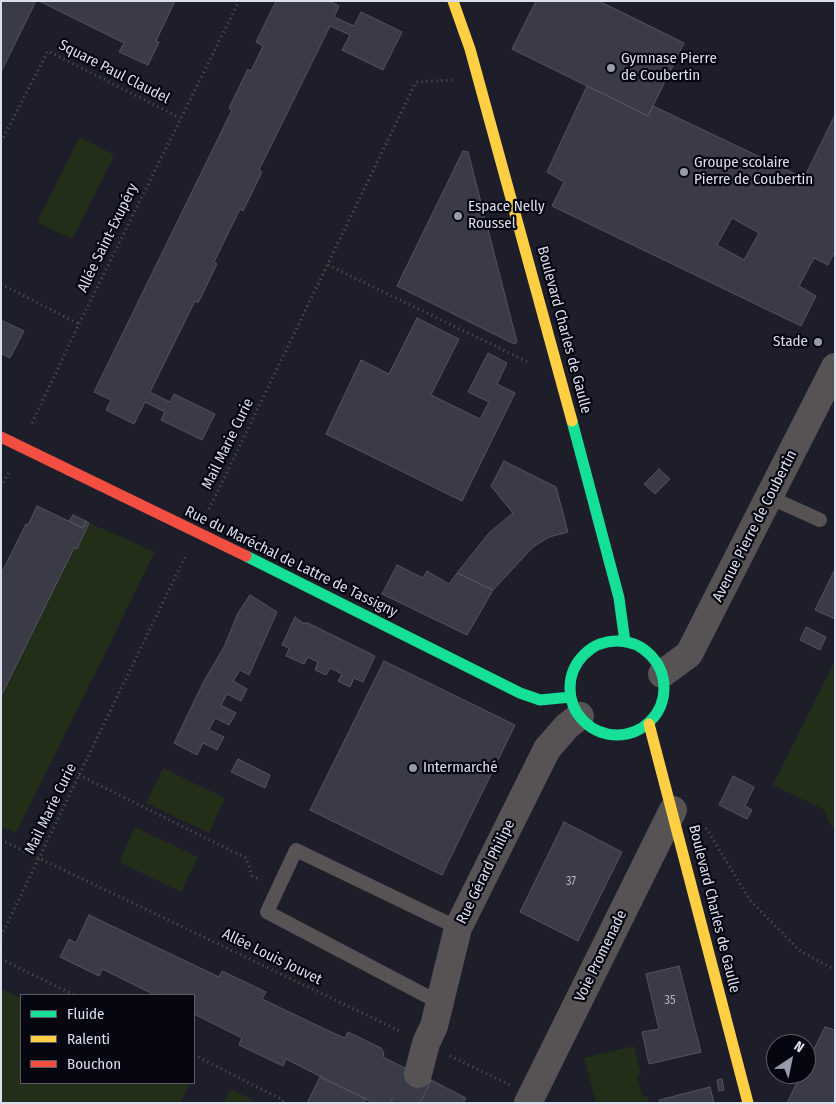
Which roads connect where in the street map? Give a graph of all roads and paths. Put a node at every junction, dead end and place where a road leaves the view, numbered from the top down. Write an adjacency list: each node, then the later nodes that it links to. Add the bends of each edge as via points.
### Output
1 (239, 1): 4 (path, Allée Saint-Exupéry)
2 (453, 1): 3 (main road, Boulevard Charles de Gaulle)
3 (470, 50): 6 (path, Mail Marie Curie, via 454,80 416,82); 9 (main road, Boulevard Charles de Gaulle)
4 (180, 118): 5 (path, Square Paul Claudel, via 48,51); 8 (path, Allée Saint-Exupéry)
5 (1, 142)
6 (328, 265): 9 (path, via 525,362); 16 (path, Mail Marie Curie)
7 (1, 284): 8 (path)
8 (79, 324): 12 (path, Allée Saint-Exupéry)
9 (559, 368): 17 (main road, Boulevard Charles de Gaulle, via 619,598)
10 (831, 383): 14 (street, Avenue Pierre de Coubertin)
11 (1, 438): 12 (main road, Rue du Maréchal de Lattre de Tassigny)
12 (21, 447): 13 (path, Allée Saint-Exupéry); 16 (main road, Rue du Maréchal de Lattre de Tassigny)
13 (1, 487)
14 (769, 496): 15 (lane); 18 (street, Avenue Pierre de Coubertin, via 689,654)
15 (820, 520)
16 (197, 532): 19 (main road, Rue du Maréchal de Lattre de Tassigny, via 520,693); 21 (path, Mail Marie Curie)
17 (625, 642): 18 (main road, via 648,653); 19 (main road, via 612,641 588,650 579,660 570,684)
18 (662, 674): 20 (main road, via 660,709)
19 (575, 706): 20 (main road, via 592,727 612,735 634,732); 26 (street, Rue Gérard Philipe, via 566,726 547,750)
20 (649, 724): 22 (main road, Boulevard Charles de Gaulle)
21 (79, 775): 24 (path, Mail Marie Curie); 25 (path, via 246,858)
22 (672, 806): 29 (path, via 705,827 750,900 799,950); 35 (street, Voie Promenade); 37 (main road, Boulevard Charles de Gaulle)
23 (1, 840): 24 (path, Allée Louis Jouvet)
24 (40, 858): 27 (path, Mail Marie Curie); 32 (path, Allée Louis Jouvet)
25 (252, 876)
26 (458, 928): 31 (street, Rue Gérard Philipe); 31 (lane, via 296,850 267,912)
27 (1, 936)
28 (1, 959): 30 (path)
29 (835, 970)
30 (72, 994)
31 (438, 1002): 32 (street, Rue Gérard Philipe, via 434,1026)
32 (426, 1043): 34 (street, Rue Gérard Philipe); 35 (path, Allée Louis Jouvet)
33 (195, 1056): 36 (path)
34 (418, 1074)
35 (530, 1099)
36 (283, 1101)
37 (748, 1103)

